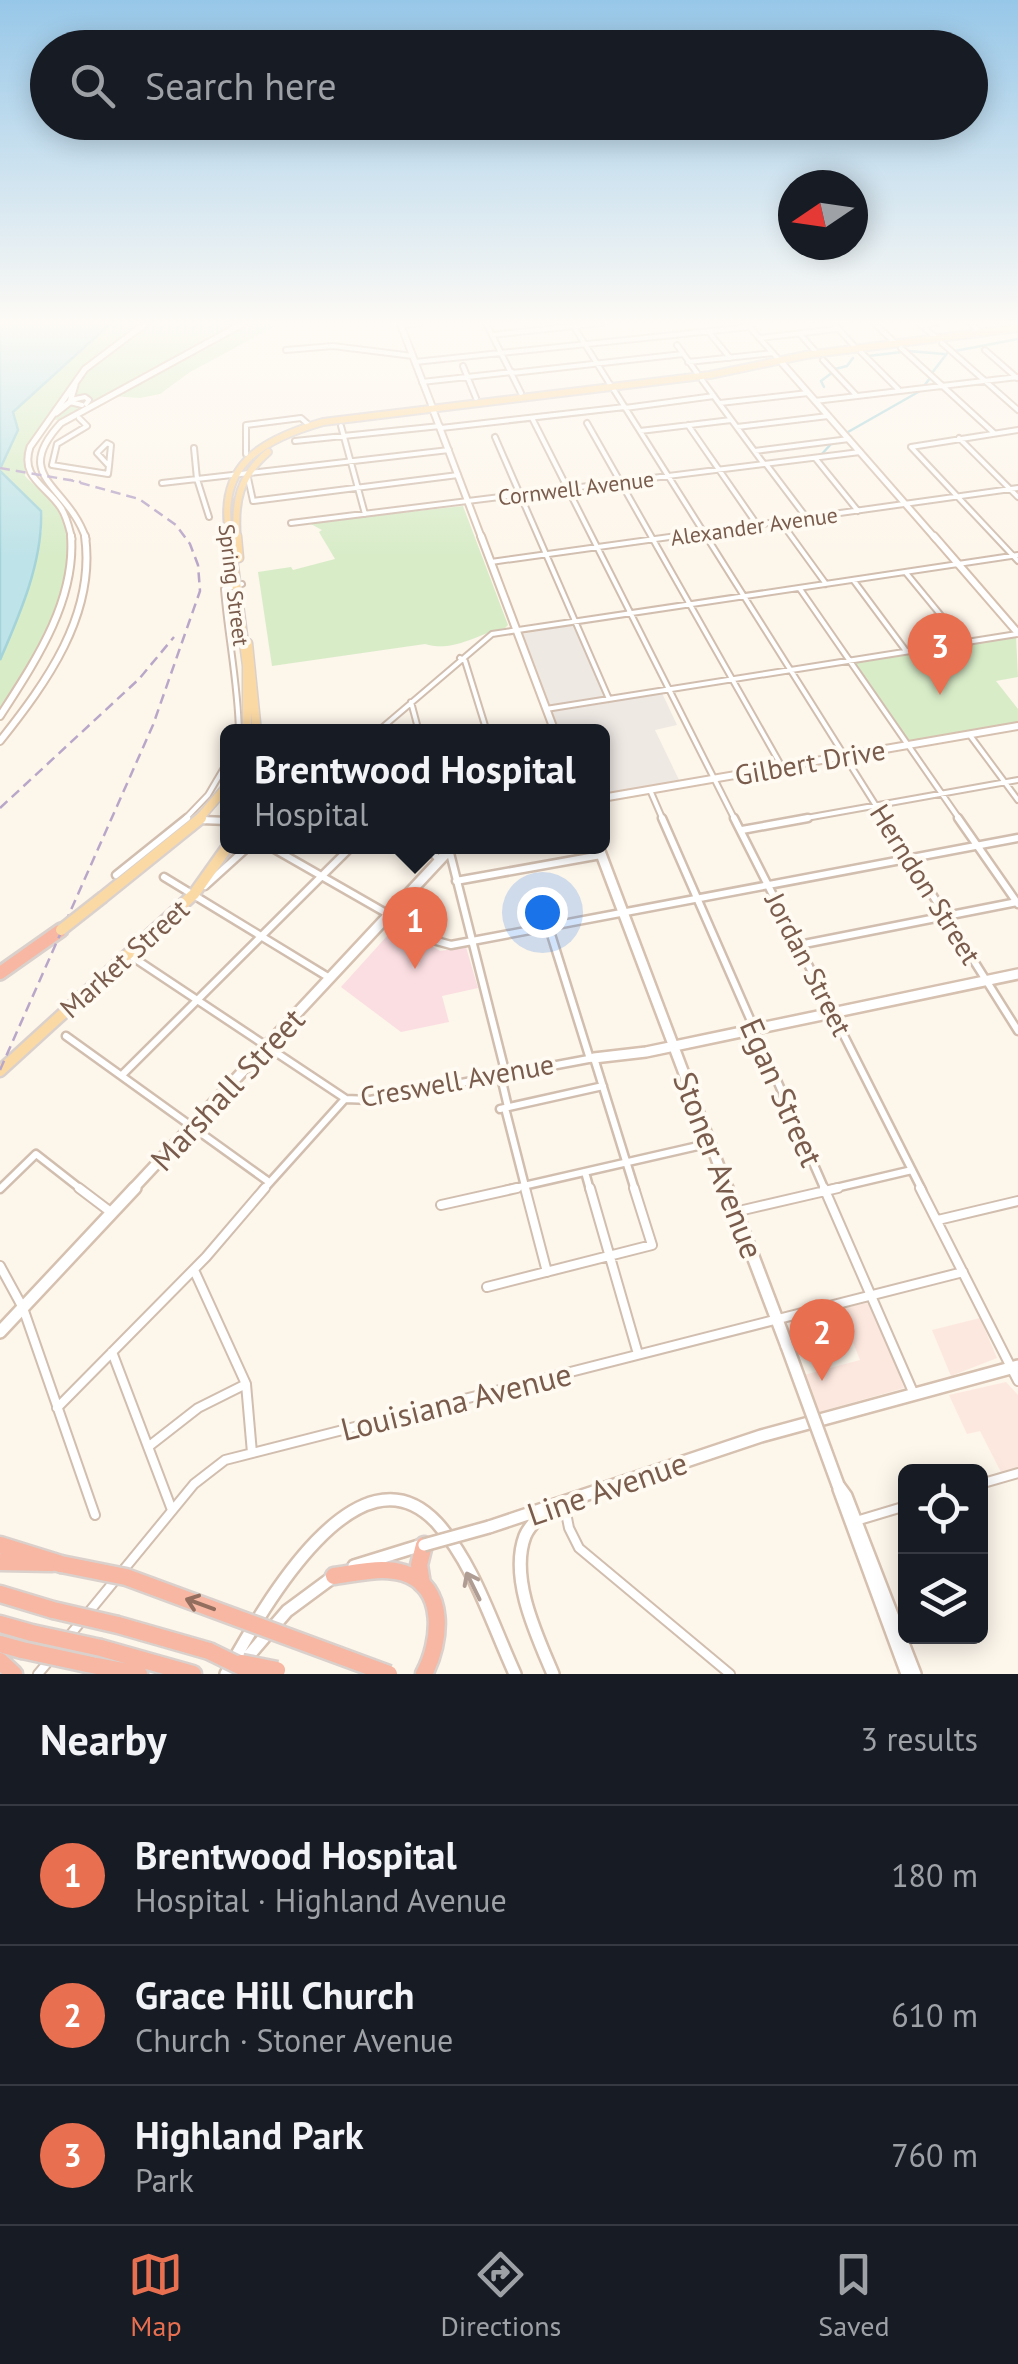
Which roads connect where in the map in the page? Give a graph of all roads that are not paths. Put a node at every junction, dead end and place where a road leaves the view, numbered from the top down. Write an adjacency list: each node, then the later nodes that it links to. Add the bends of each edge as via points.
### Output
1 (62, 401): 29 (street)
2 (70, 401): 15 (street); 29 (street)
3 (89, 401): 15 (street)
4 (97, 401): 15 (street)
5 (430, 401): 17 (street)
6 (495, 401): 17 (main road)
7 (621, 401): 16 (street, Herndon Street)
8 (673, 401): 16 (street)
9 (738, 401): 14 (street)
10 (815, 401): 19 (street)
11 (958, 401): 33 (street)
12 (1018, 401): 13 (street)
13 (1010, 402): 18 (street)
14 (720, 403): 22 (street)
15 (87, 405): 20 (street); 40 (street)
16 (625, 407): 21 (street); 30 (street, Herndon Street)
17 (433, 408): 25 (main road); 27 (street); 53 (main road, via 310,430 274,448)
18 (1018, 410)
19 (828, 416): 28 (street); 37 (street)
20 (79, 418): 40 (street); 49 (street, via 87,426 59,439 52,465 101,475)
21 (532, 418): 27 (street); 60 (street, Jordan Street)
22 (732, 420): 24 (street); 28 (street)
23 (587, 423): 56 (street)
24 (688, 424): 30 (street); 50 (street)
25 (310, 426): 45 (street, via 301,418 246,425); 51 (main road, via 263,448)
26 (341, 426): 35 (street)
27 (440, 427): 35 (street); 42 (street)
28 (737, 427): 43 (street)
29 (42, 429): 102 (street, via 26,466 66,516 68,575 50,631)
30 (640, 430): 54 (street, Herndon Street)
31 (1018, 430): 32 (street)
32 (1007, 432): 33 (street); 39 (street)
33 (994, 434): 36 (street)
34 (495, 436): 62 (street)
35 (344, 437): 38 (street); 47 (street)
36 (959, 438): 61 (street); 63 (street, via 911,446)
37 (849, 439): 43 (street); 44 (street)
38 (296, 441)
39 (1018, 442)
40 (36, 448): 112 (street, via 39,477 80,519 86,574 56,662)
41 (194, 448): 55 (street)
42 (449, 450): 47 (street); 52 (street)
43 (755, 451): 48 (street)
44 (860, 452): 46 (street, Cornwell Avenue); 66 (street)
45 (246, 454)
46 (814, 458): 48 (street, Cornwell Avenue); 67 (street)
47 (350, 461): 53 (street); 58 (street)
48 (765, 464): 50 (street, Cornwell Avenue); 70 (street)
49 (110, 467)
50 (718, 470): 54 (street, Cornwell Avenue); 73 (street)
51 (235, 475): 53 (street); 55 (street); 83 (main road, Spring Street, via 225,507)
52 (458, 475): 58 (street); 65 (street)
53 (246, 476): 58 (street, via 253,501); 83 (main road, Spring Street, via 234,506)
54 (670, 476): 56 (street, Cornwell Avenue); 74 (street, Herndon Street)
55 (196, 479): 57 (street); 69 (street)
56 (620, 482): 60 (street, Cornwell Avenue); 75 (street)
57 (162, 484)
58 (357, 487): 68 (street)
59 (1018, 488): 61 (street, Alexander Avenue)
60 (570, 489): 62 (street, Cornwell Avenue); 76 (street, Jordan Street)
61 (1010, 489): 63 (street, Alexander Avenue); 64 (street)
62 (520, 495): 65 (street, Cornwell Avenue); 77 (street)
63 (958, 496): 66 (street, Alexander Avenue); 78 (street)
64 (1018, 497)
65 (468, 502): 68 (street, Cornwell Avenue); 79 (street)
66 (905, 504): 67 (street, Alexander Avenue); 80 (street)
67 (858, 511): 70 (street, Alexander Avenue)
68 (365, 514): 72 (street, Cornwell Avenue)
69 (209, 517)
70 (806, 518): 71 (street, Alexander Avenue)
71 (781, 522): 73 (street, Alexander Avenue); 84 (street)
72 (291, 523)
73 (758, 526): 74 (street, Alexander Avenue)
74 (706, 533): 75 (street, Alexander Avenue); 86 (street, Herndon Street)
75 (653, 540): 76 (street, Alexander Avenue); 87 (street)
76 (600, 547): 77 (street, Alexander Avenue); 88 (street, Jordan Street)
77 (546, 554): 79 (street, Alexander Avenue); 89 (street)
78 (1016, 557): 80 (street)
79 (491, 562): 90 (street)
80 (959, 565): 81 (street); 91 (street)
81 (907, 574): 82 (street); 92 (street)
82 (854, 581): 84 (street); 93 (street)
83 (239, 584): 103 (street, via 224,589); 104 (main road, Spring Street); 105 (main road, Spring Street)
84 (826, 585): 85 (street)
85 (800, 589): 86 (street); 95 (street)
86 (746, 597): 87 (street); 96 (street, Herndon Street)
87 (690, 605): 88 (street); 97 (street)
88 (633, 613): 89 (street); 98 (street, Jordan Street)
89 (576, 621): 90 (street); 99 (street)
90 (516, 630): 94 (street, via 486,636); 101 (street)
91 (1018, 633): 92 (street)
92 (962, 642): 93 (street)
93 (908, 652): 95 (street)
94 (460, 658): 100 (street); 108 (street)
95 (850, 660): 96 (street); 113 (street)
96 (792, 670): 97 (street); 114 (street, Herndon Street)
97 (732, 680): 98 (street); 115 (street)
98 (671, 689): 99 (street); 117 (street, Jordan Street)
99 (610, 699): 101 (street)
100 (411, 702): 106 (street); 107 (street)
101 (546, 709): 109 (street)
102 (0, 716)
103 (239, 724)
104 (248, 724)
105 (256, 724)
106 (386, 724)
107 (416, 724)
108 (484, 724)
109 (552, 724)
110 (1018, 726): 111 (street, Gilbert Drive)
111 (969, 734): 113 (street, Gilbert Drive); 119 (street)
112 (0, 741)
113 (908, 745): 114 (street, Gilbert Drive); 122 (street)
114 (846, 756): 115 (street, Gilbert Drive); 125 (street, Herndon Street)
115 (782, 767): 117 (street, Gilbert Drive)
116 (220, 775): 126 (street)
117 (716, 779): 120 (street, Gilbert Drive); 128 (street, Jordan Street)
118 (1018, 780): 119 (street)
119 (1005, 782): 122 (street); 124 (street)
120 (650, 790): 123 (street, Gilbert Drive); 148 (street, Egan Street)
121 (220, 793): 126 (main road)
122 (941, 794): 125 (street); 130 (street)
123 (610, 797)
124 (1018, 800)
125 (876, 805): 128 (street); 140 (street, Herndon Street)
126 (194, 817): 127 (street); 142 (street); 154 (main road, bridge)
127 (220, 821)
128 (742, 830): 146 (street, Jordan Street)
129 (1018, 838): 130 (street)
130 (977, 846): 140 (street); 149 (street)
131 (222, 854): 147 (main road)
132 (239, 854): 147 (street, Market Street)
133 (283, 854): 143 (street)
134 (344, 854): 143 (street)
135 (434, 854): 141 (street)
136 (445, 854): 141 (street, Marshall Street)
137 (451, 854): 145 (street)
138 (586, 854): 145 (street)
139 (601, 854): 150 (street, Stoner Avenue)
140 (910, 858): 146 (street); 152 (street, Herndon Street)
141 (440, 861): 151 (street, Marshall Street)
142 (116, 875)
143 (321, 876): 151 (street); 155 (street)
144 (164, 877): 147 (street)
145 (456, 881): 156 (street)
146 (769, 885): 148 (street); 157 (street, Jordan Street)
147 (194, 894): 155 (street); 158 (main road, Market Street)
148 (697, 898): 150 (street); 165 (street, Egan Street)
149 (1018, 903): 152 (street)
150 (623, 913): 153 (street); 168 (street, Stoner Avenue)
151 (390, 915): 156 (street, via 438,943); 161 (street, Marshall Street)
152 (946, 916): 157 (street); 162 (street, Herndon Street)
153 (548, 927): 156 (street); 170 (street)
154 (61, 930): 160 (highway)
155 (260, 935): 161 (street); 163 (street)
156 (472, 941): 172 (street)
157 (800, 944): 164 (street, Jordan Street)
158 (128, 954): 163 (street, Creswell Avenue); 171 (main road, Market Street)
159 (1018, 974): 162 (street, Creswell Avenue)
160 (0, 976)
161 (331, 978): 169 (street, Marshall Street)
162 (986, 980): 164 (street, Creswell Avenue); 166 (street, Herndon Street)
163 (194, 1001): 169 (street, Creswell Avenue); 173 (street)
164 (833, 1013): 165 (street, Creswell Avenue); 180 (street, Jordan Street)
165 (755, 1029): 168 (street, Creswell Avenue); 185 (street, Egan Street)
166 (1018, 1031)
167 (66, 1036): 173 (street)
168 (674, 1046): 170 (street, Creswell Avenue); 178 (street, Stoner Avenue)
169 (265, 1048): 175 (street, Creswell Avenue); 177 (street, Marshall Street)
170 (592, 1058): 172 (street, Creswell Avenue); 174 (street)
171 (0, 1071)
172 (502, 1073): 175 (street, Creswell Avenue); 176 (street)
173 (122, 1075): 177 (street)
174 (603, 1086): 176 (street); 179 (street)
175 (346, 1099): 182 (street)
176 (504, 1108): 183 (street)
177 (192, 1126): 182 (street); 189 (street, Marshall Street)
178 (711, 1144): 179 (street); 188 (street, Stoner Avenue)
179 (627, 1162): 181 (street); 191 (street, via 652,1238 649,1247)
180 (912, 1170): 185 (street); 190 (street, Jordan Street)
181 (585, 1172): 183 (street); 191 (street)
182 (269, 1182): 193 (street)
183 (523, 1186): 187 (street); 194 (street)
184 (0, 1189): 189 (street, via 36,1154)
185 (826, 1190): 188 (street); 197 (street, Egan Street)
186 (1018, 1201): 190 (street)
187 (440, 1205)
188 (736, 1212): 199 (street, Stoner Avenue)
189 (112, 1213): 198 (street, Marshall Street)
190 (938, 1220): 195 (street, Jordan Street)
191 (610, 1257): 194 (street); 202 (street)
192 (0, 1266): 198 (street)
193 (194, 1270): 201 (street); 205 (street)
194 (547, 1272): 196 (street)
195 (963, 1272): 197 (street, Louisiana Avenue); 203 (street, Jordan Street)
196 (487, 1287)
197 (871, 1295): 199 (street, Louisiana Avenue); 206 (street, Egan Street)
198 (23, 1308): 200 (street, Marshall Street); 207 (street)
199 (777, 1319): 202 (street, Louisiana Avenue); 212 (street, Stoner Avenue, bridge)
200 (0, 1332)
201 (112, 1352): 207 (street); 208 (street)
202 (638, 1354): 209 (street, Louisiana Avenue)
203 (1015, 1367): 204 (street, Jordan Street); 206 (street, Line Avenue)
204 (1018, 1381)
205 (246, 1384): 208 (street, via 198,1408); 209 (street)
206 (914, 1394): 213 (street, Line Avenue, via 761,1436)
207 (56, 1408): 217 (street)
208 (148, 1447): 216 (street)
209 (252, 1452): 216 (street, Louisiana Avenue, via 214,1465)
210 (1018, 1474): 211 (street)
211 (988, 1482)
212 (838, 1485): 218 (street, Stoner Avenue); 242 (street, Stoner Avenue)
213 (564, 1503): 215 (street, Line Avenue); 241 (street, via 579,1548)
214 (898, 1508): 218 (street)
215 (546, 1509): 220 (street, Line Avenue, bridge); 240 (street, via 528,1529 521,1558 532,1618)
216 (172, 1510): 233 (street, Louisiana Avenue)
217 (94, 1515)
218 (856, 1521): 243 (street, Stoner Avenue)
219 (0, 1545): 222 (highway)
220 (424, 1545): 223 (street, Line Avenue); 224 (highway)
221 (0, 1562): 222 (highway)
222 (61, 1564): 237 (highway, one-way to 222, bridge, via 126,1577)
223 (334, 1576): 224 (highway, via 392,1572); 230 (street, Line Avenue, via 287,1611)
224 (422, 1584): 238 (highway, via 438,1635)
225 (0, 1594): 230 (highway, bridge, via 209,1650)
226 (0, 1624): 227 (highway)
227 (27, 1641): 228 (highway); 234 (highway, bridge, via 87,1664); 235 (highway, bridge, via 101,1648)
228 (0, 1644)
229 (0, 1661): 232 (highway)
230 (230, 1670): 231 (highway, bridge); 236 (highway, bridge); 239 (street, one-way to 230, via 440,1526 412,1504 386,1498 352,1508 326,1530 287,1578)
231 (285, 1672)
232 (14, 1674)
233 (38, 1674)
234 (139, 1674)
235 (193, 1674)
236 (256, 1674)
237 (390, 1674)
238 (424, 1674)
239 (515, 1674)
240 (553, 1674)
241 (730, 1674)
242 (907, 1674)
243 (915, 1674)

